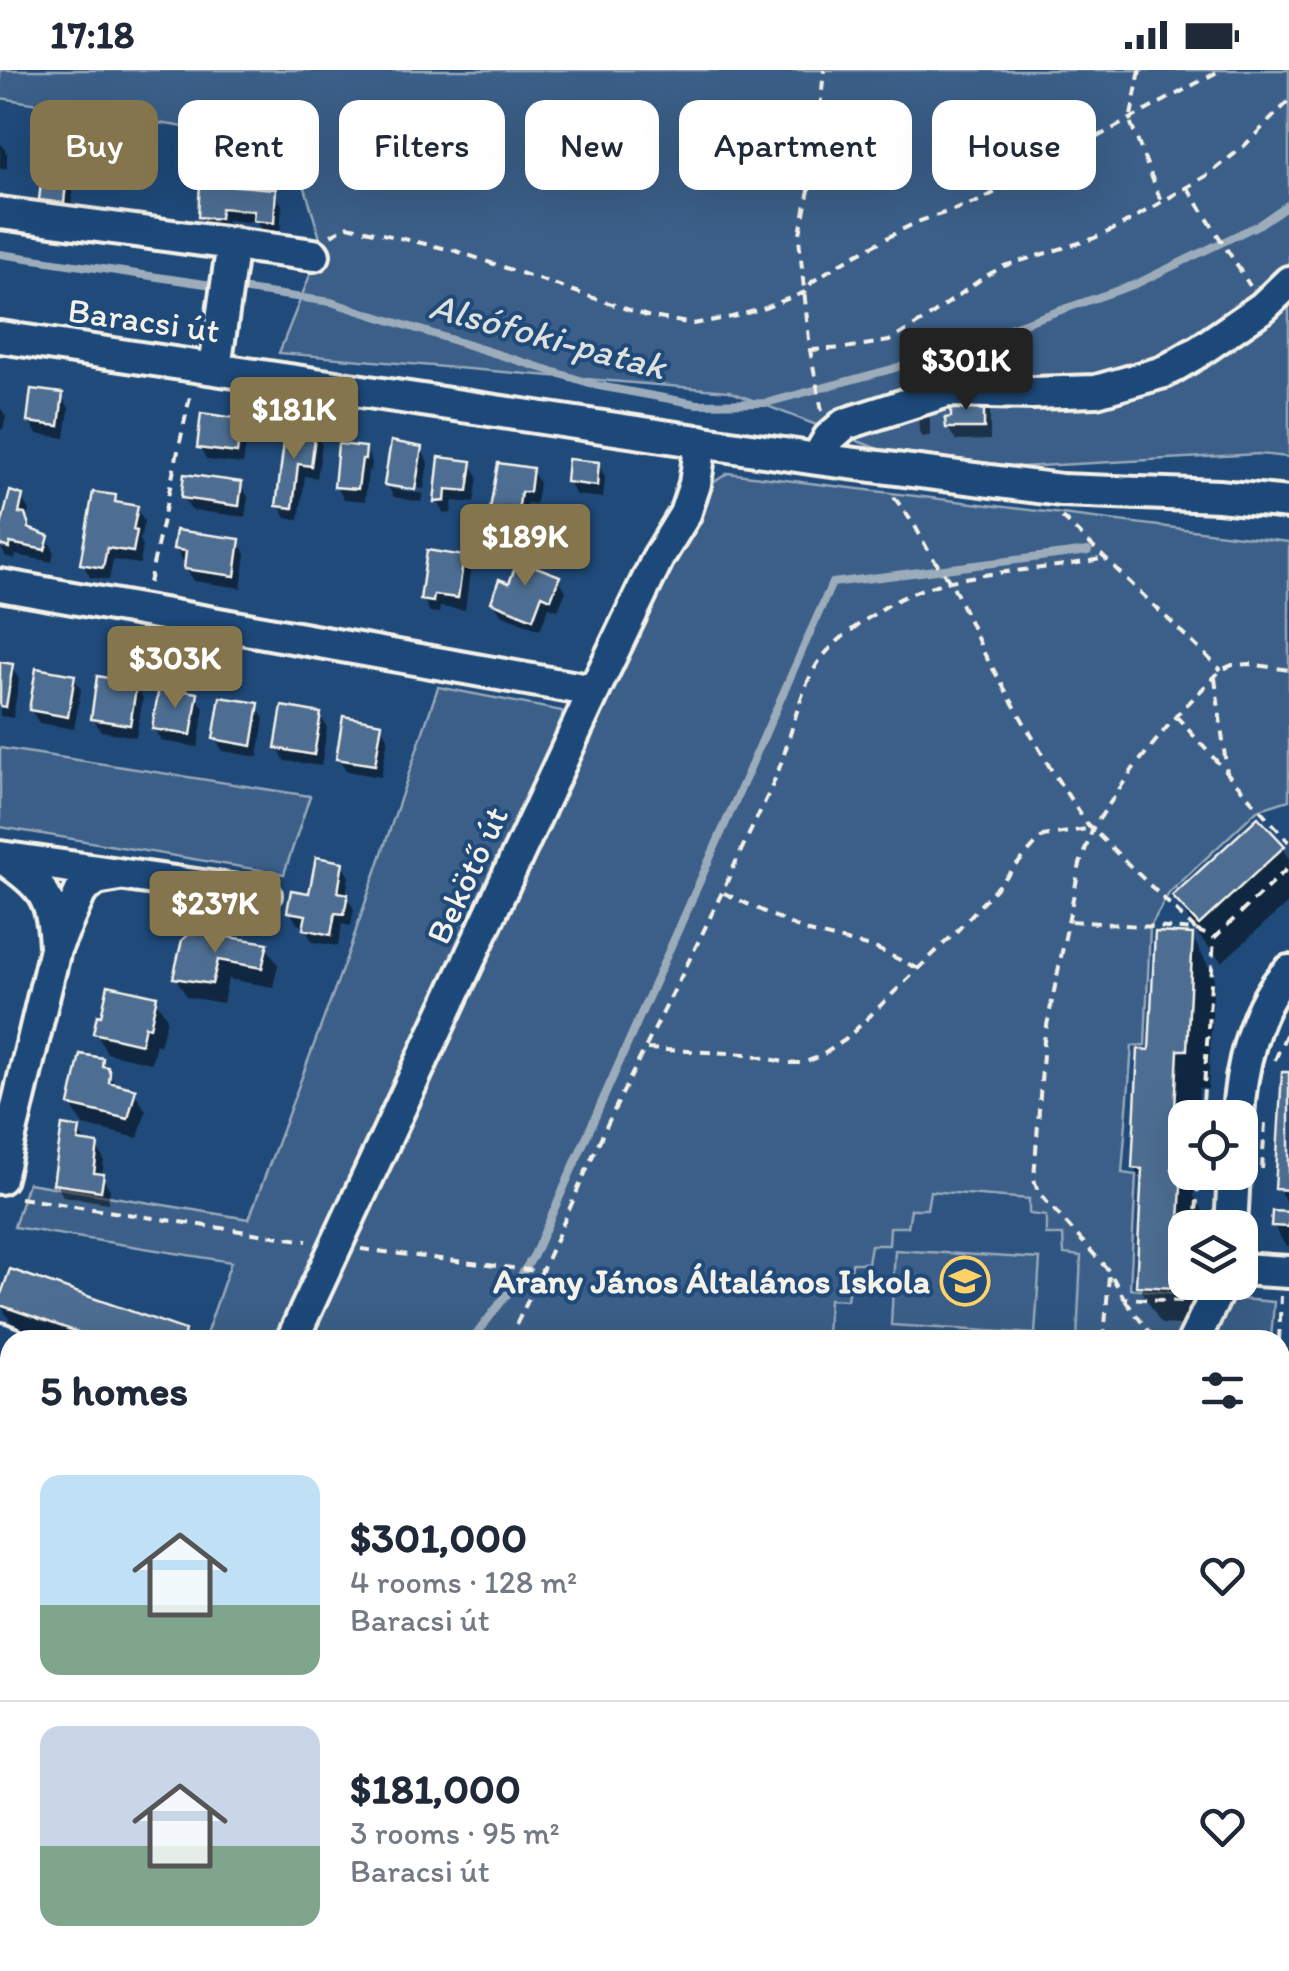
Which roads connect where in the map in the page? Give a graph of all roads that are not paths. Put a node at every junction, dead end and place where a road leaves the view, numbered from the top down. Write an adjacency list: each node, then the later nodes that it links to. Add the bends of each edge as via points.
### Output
1 (0, 214): 2 (street)
2 (232, 255): 3 (street); 6 (street)
3 (314, 255)
4 (1289, 282): 8 (street, via 1164,372 1096,392 948,391 846,424)
5 (0, 337): 6 (street, Baracsi út)
6 (204, 375): 7 (street, Baracsi út)
7 (700, 441): 8 (street, Baracsi út); 11 (street, Bekötő út, via 685,514)
8 (817, 459): 9 (street, Baracsi út, via 1061,490)
9 (1289, 504)
10 (0, 585): 11 (street)
11 (594, 691): 23 (street, Bekötő út)
12 (1, 857): 13 (street); 15 (street, via 44,893 54,918)
13 (119, 875): 14 (street); 15 (street, via 96,879 81,892)
14 (265, 896)
15 (55, 950): 18 (street)
16 (1289, 971): 17 (street, via 1252,1034 1240,1084)
17 (1246, 1100)
18 (4, 1146): 19 (street)
19 (10, 1188)
20 (1258, 1270): 21 (street)
21 (1286, 1272)
22 (1213, 1300): 24 (street)
23 (297, 1330)
24 (1199, 1330)

